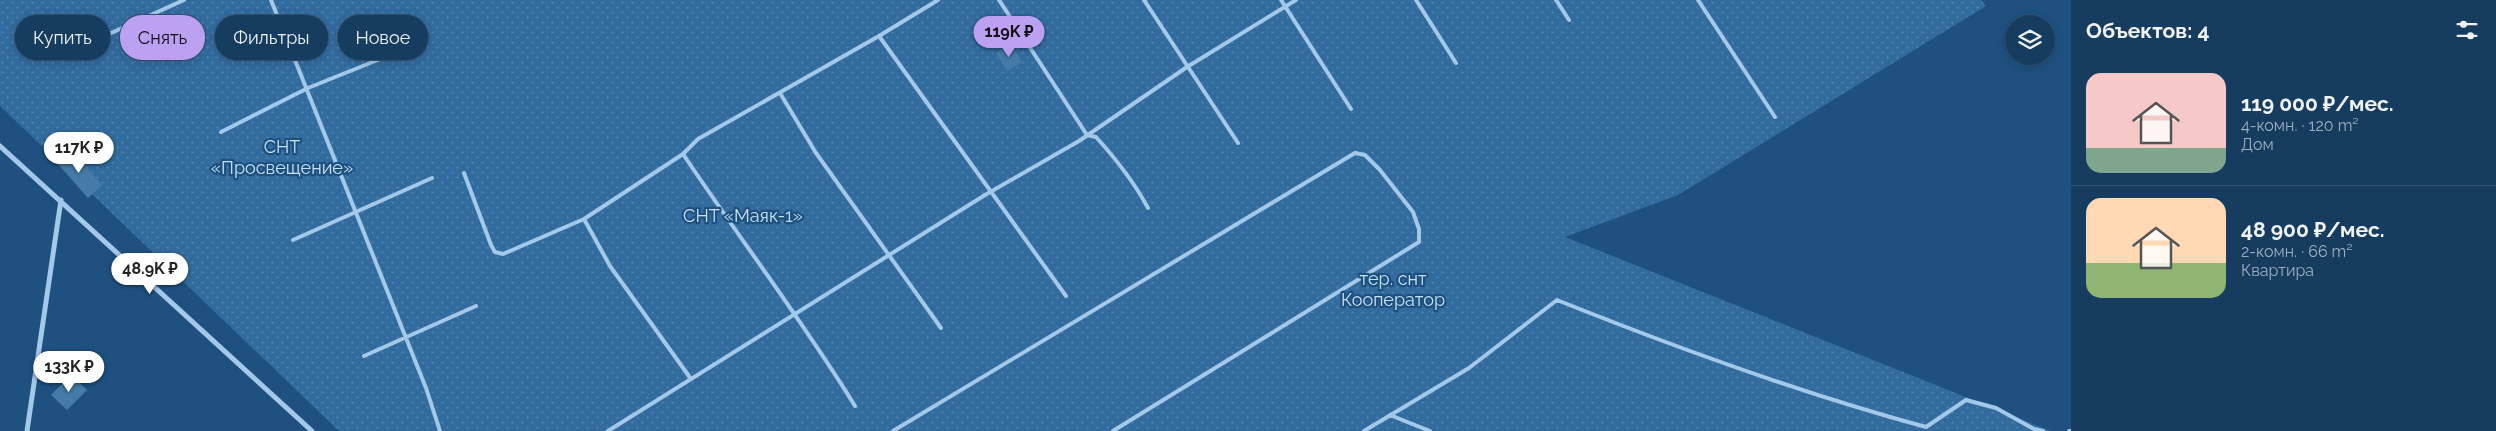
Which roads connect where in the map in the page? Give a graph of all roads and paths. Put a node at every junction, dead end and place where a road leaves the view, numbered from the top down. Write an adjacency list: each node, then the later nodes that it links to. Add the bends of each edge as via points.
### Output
1 (184, 0): 13 (lane)
2 (271, 0): 18 (lane)
3 (938, 0): 14 (lane)
4 (999, 0): 23 (lane)
5 (1144, 0): 17 (lane)
6 (1281, 0): 11 (lane)
7 (1296, 0): 11 (lane)
8 (1416, 0): 16 (lane)
9 (1556, 0): 12 (lane)
10 (1698, 0): 21 (lane)
11 (1286, 7): 17 (lane); 20 (lane)
12 (1569, 20)
13 (110, 34)
14 (879, 36): 19 (lane); 29 (lane)
15 (377, 60): 18 (lane)
16 (1456, 63)
17 (1186, 67): 23 (lane); 24 (lane)
18 (308, 88): 22 (lane); 32 (lane)
19 (780, 94): 26 (lane, via 698,139); 35 (lane, via 816,153)
20 (1351, 109)
21 (1775, 117)
22 (221, 132)
23 (1087, 136): 29 (lane); 31 (lane, via 1096,137 1111,153)
24 (1238, 143)
25 (0, 146): 30 (street)
26 (683, 154): 33 (lane); 38 (lane)
27 (464, 173): 33 (lane, via 495,252 503,254)
28 (432, 178): 32 (lane)
29 (990, 192): 35 (lane); 36 (lane)
30 (61, 200): 45 (street); 46 (street)
31 (1148, 208)
32 (357, 212): 34 (lane); 40 (lane)
33 (584, 219): 42 (lane, via 610,266)
34 (293, 240)
35 (890, 256): 38 (lane); 39 (lane)
36 (1066, 296)
37 (476, 306): 40 (lane)
38 (794, 314): 42 (lane); 43 (lane, via 818,345)
39 (941, 328)
40 (407, 337): 41 (lane); 47 (lane)
41 (364, 356)
42 (691, 379): 48 (lane)
43 (855, 406)
44 (1390, 415): 51 (lane); 52 (lane); 53 (lane, via 1469,368 1557,300 1696,353 1926,427 1966,400 1996,408)
45 (27, 431)
46 (312, 431)
47 (440, 431)
48 (608, 431)
49 (893, 431): 50 (lane, via 1355,153 1365,155 1413,212 1419,229 1419,242)
50 (1113, 431)
51 (1364, 431)
52 (1430, 431)
53 (2043, 431)

